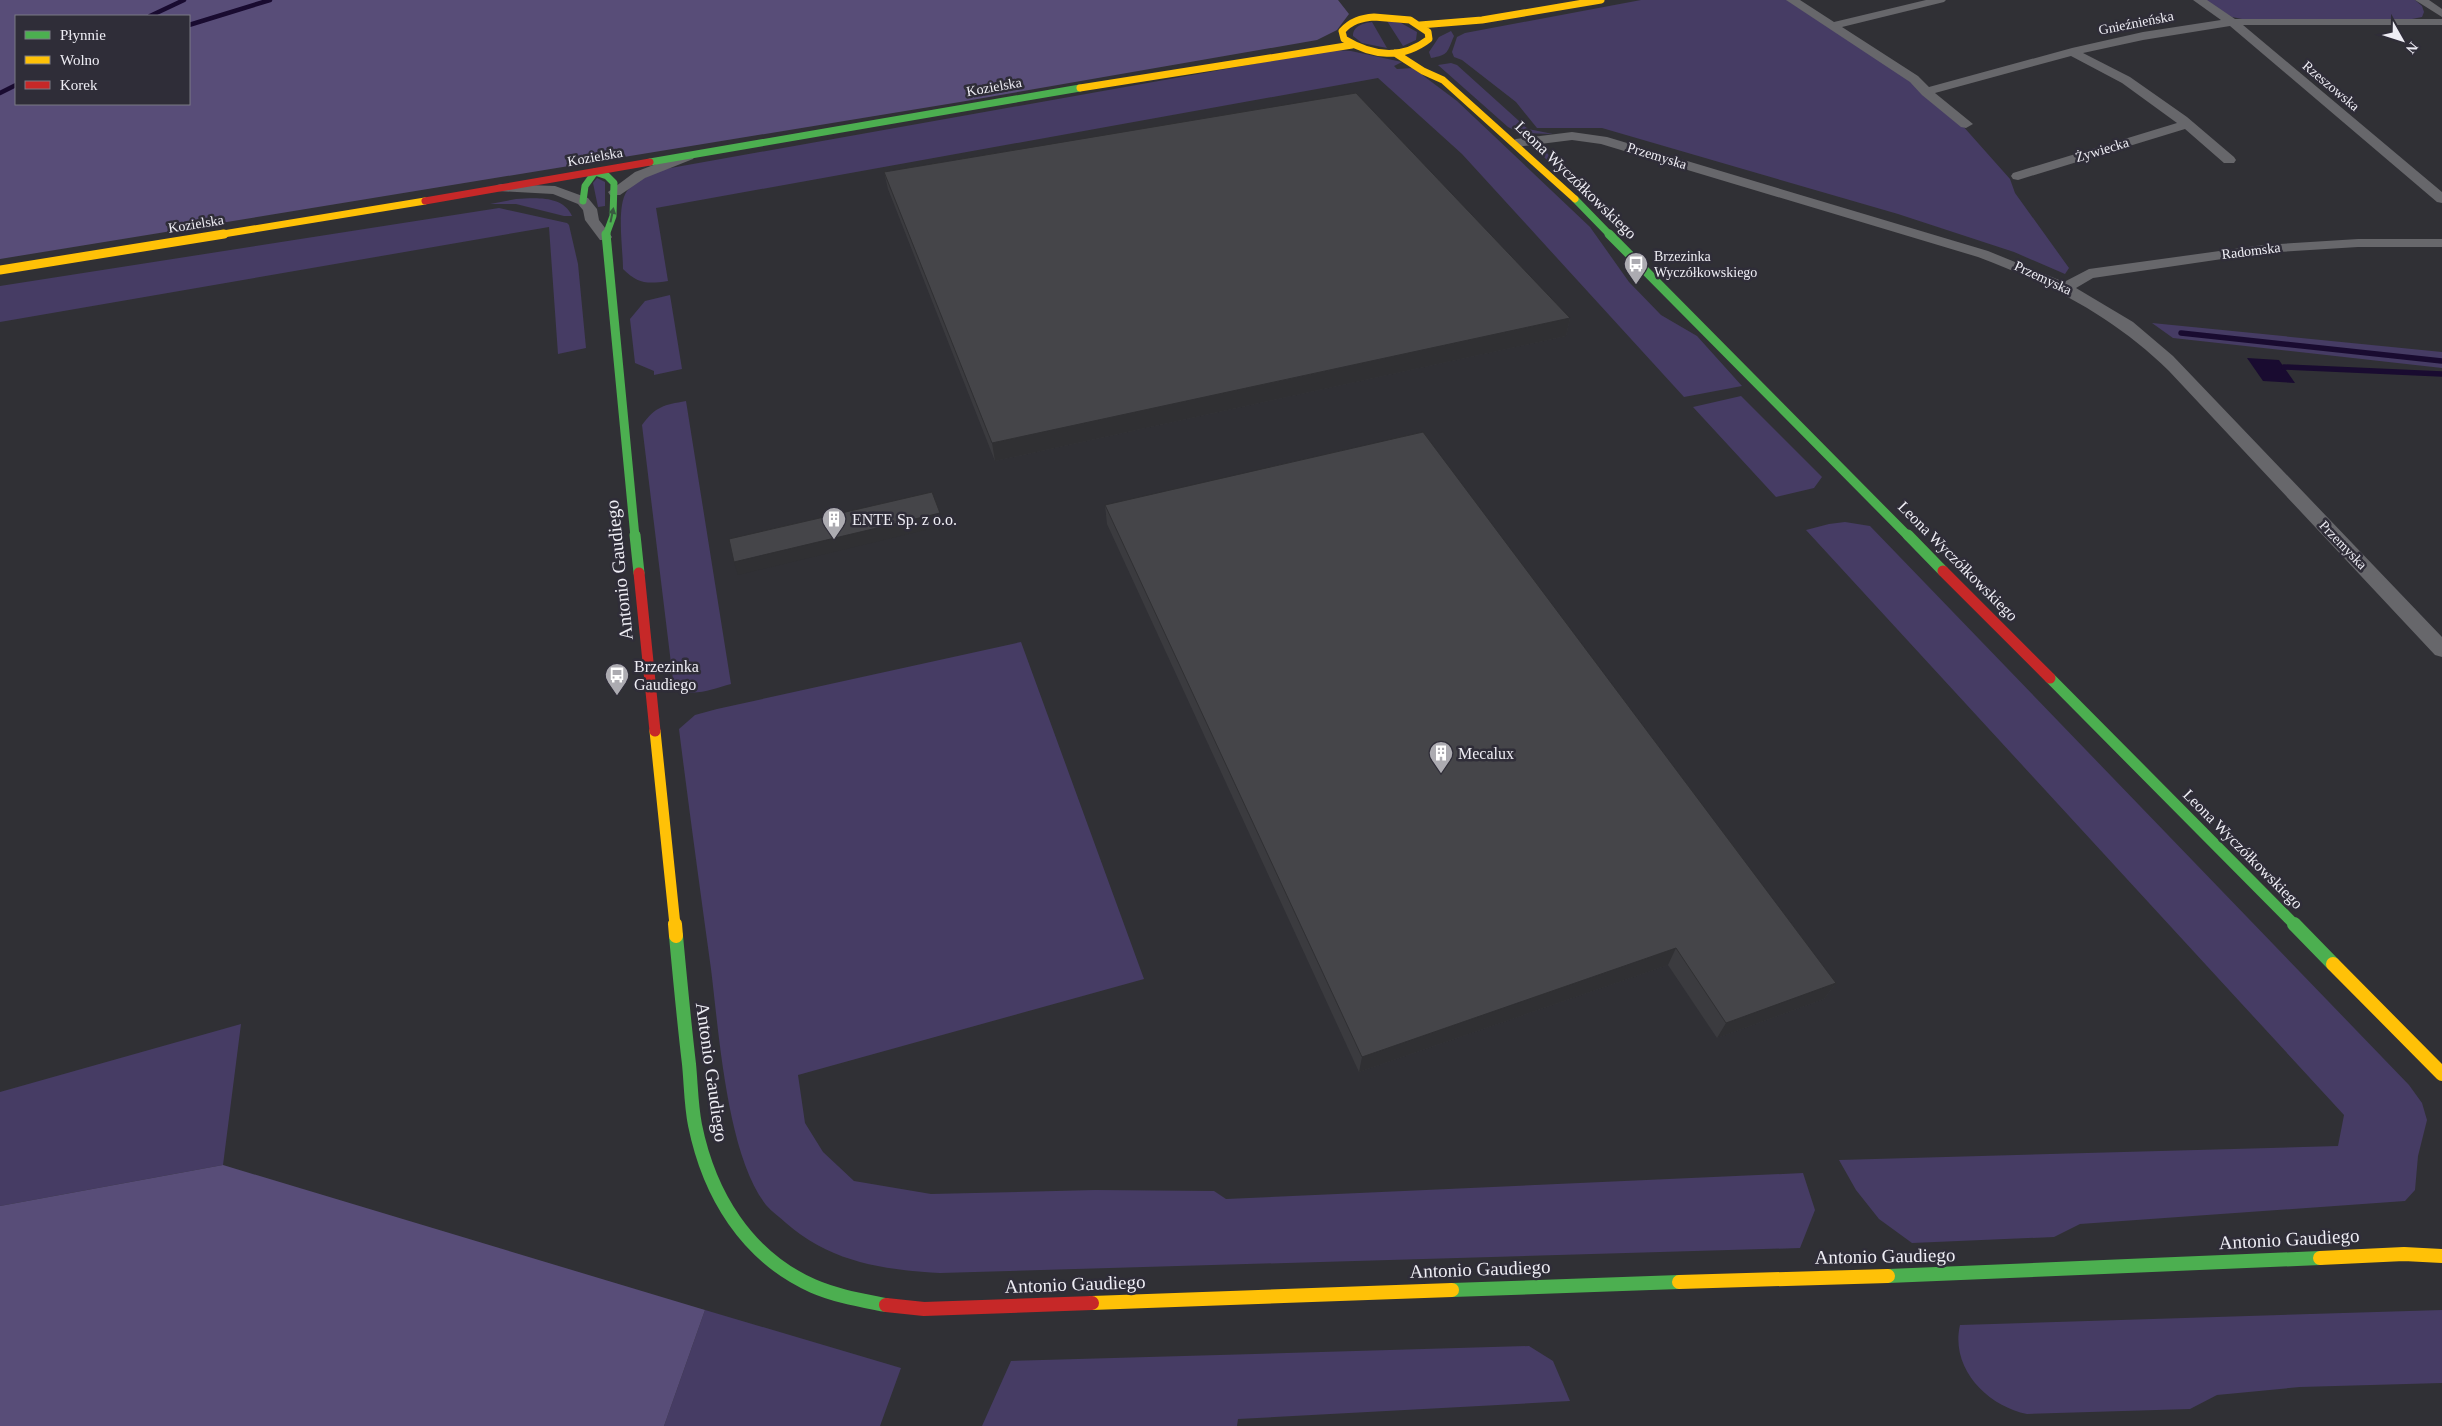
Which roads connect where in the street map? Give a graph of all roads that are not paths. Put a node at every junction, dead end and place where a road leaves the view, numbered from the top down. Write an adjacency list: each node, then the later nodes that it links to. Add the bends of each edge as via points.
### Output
1 (1601, 0): 11 (street)
2 (1792, 0): 16 (street)
3 (1940, 0): 16 (street)
4 (2199, 0): 12 (street, Rzeszowska)
5 (2426, 3): 8 (street); 13 (street, via 2432,12 2429,18)
6 (1364, 6): 9 (street)
7 (1351, 9): 10 (street)
8 (2442, 14)
9 (1380, 16): 10 (street); 15 (street, via 1402,18)
10 (1359, 19): 18 (street, via 1344,28)
11 (1482, 20): 15 (street); 17 (street)
12 (2232, 22): 13 (street, Gnieźnieńska); 21 (street, Gnieźnieńska); 35 (street, Rzeszowska)
13 (2417, 22): 14 (street, Gnieźnieńska)
14 (2442, 22)
15 (1420, 25): 17 (street)
16 (1832, 26): 25 (street, via 1914,79)
17 (1429, 34): 20 (street, via 1427,42)
18 (1342, 37): 19 (street); 23 (street, Kozielska)
19 (1352, 45): 22 (street, via 1368,51); 23 (street, Kozielska, via 1234,65)
20 (1416, 49): 22 (street); 24 (street, Leona Wyczółkowskiego, via 1436,68)
21 (2072, 52): 25 (street, Gnieźnieńska); 27 (street, via 2126,80)
22 (1395, 53): 24 (street, Leona Wyczółkowskiego)
23 (1195, 68): 29 (street, Kozielska)
24 (1443, 80): 28 (street, Leona Wyczółkowskiego)
25 (1926, 92): 26 (street)
26 (1966, 124)
27 (2187, 124): 30 (street); 32 (street, Żywiecka)
28 (1516, 142): 40 (street, Przemyska, via 1572,136 1602,140 1959,246 2008,262); 42 (street, Leona Wyczółkowskiego)
29 (688, 156): 31 (street, Kozielska); 34 (street, via 640,175)
30 (2229, 160)
31 (595, 172): 33 (street, Kozielska); 34 (street, via 614,183); 36 (street, via 587,181)
32 (2018, 176)
33 (502, 188): 36 (street, via 555,190); 39 (street, Kozielska)
34 (615, 192): 37 (street, Antonio Gaudiego, one-way to 34, via 613,216)
35 (2442, 199)
36 (583, 200): 37 (street, Antonio Gaudiego)
37 (605, 237): 43 (street, Antonio Gaudiego, via 695,1123 706,1168 725,1212 772,1265 809,1286 908,1308 975,1307 1921,1276 2404,1254)
38 (2442, 242): 40 (street, Radomska, via 2264,249 2089,274)
39 (0, 270)
40 (2065, 288): 41 (street, Przemyska, via 2128,326 2190,382)
41 (2442, 650)
42 (2442, 1074)
43 (2442, 1256)

